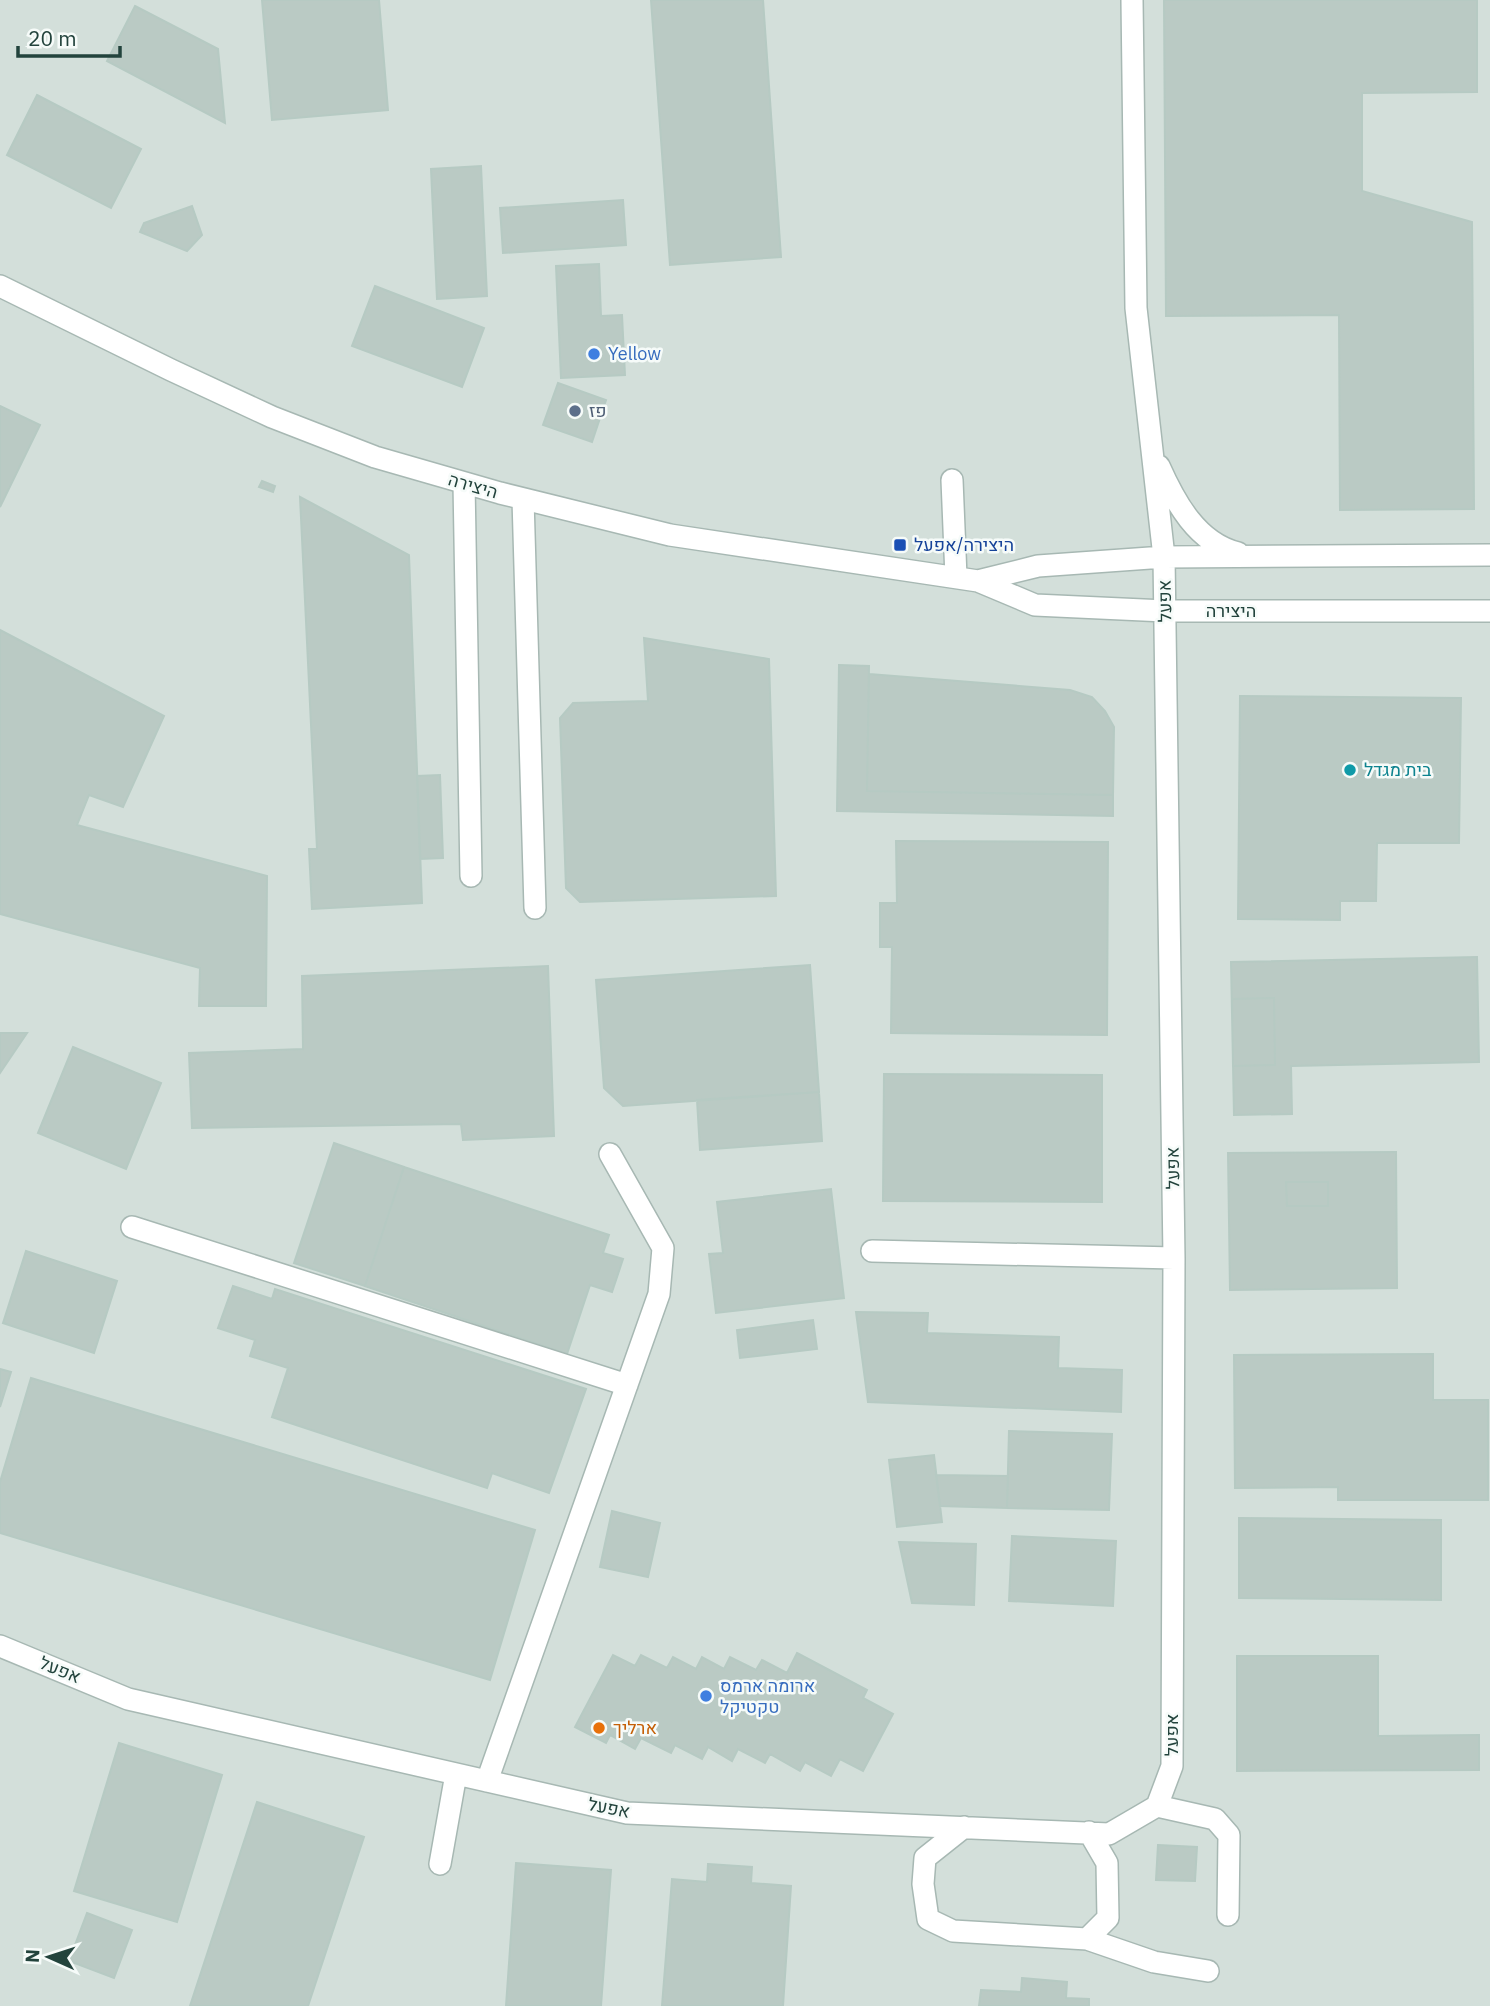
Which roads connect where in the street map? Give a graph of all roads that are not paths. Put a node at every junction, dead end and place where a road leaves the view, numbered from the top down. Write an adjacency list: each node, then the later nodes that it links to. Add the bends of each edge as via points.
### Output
1 (1132, 0): 3 (street, אפעל, via 1136,308)
2 (0, 286): 5 (street, היצירה, via 272,417 375,457)
3 (1153, 451): 8 (street, via 1197,531 1224,550); 9 (street, אפעל)
4 (952, 480): 10 (street)
5 (464, 483): 6 (street, היצירה); 14 (street)
6 (523, 499): 10 (street, היצירה, via 670,536); 15 (street)
7 (1490, 555): 8 (street, היצירה)
8 (1252, 556): 9 (street, היצירה)
9 (1164, 558): 11 (street, היצירה, via 1038,566); 12 (street, אפעל)
10 (956, 578): 11 (street, היצירה)
11 (978, 580): 12 (street, היצירה, via 1035,605)
12 (1165, 611): 13 (street, היצירה); 19 (street, אפעל)
13 (1490, 611)
14 (471, 876)
15 (535, 908)
16 (610, 1154): 20 (street, via 663,1248 659,1294)
17 (132, 1227): 20 (street)
18 (872, 1251): 19 (street)
19 (1174, 1258): 24 (street, אפעל, via 1172,1766)
20 (627, 1385): 23 (street)
21 (4, 1651): 22 (street, אפעל, via 128,1699)
22 (456, 1774): 23 (street, אפעל); 27 (street)
23 (487, 1781): 25 (street, אפעל, via 627,1813)
24 (1157, 1806): 26 (street, אפעל, via 1110,1833); 28 (street, via 1215,1819 1229,1835)
25 (964, 1827): 26 (street, אפעל); 29 (street, via 925,1858 928,1919 953,1931)
26 (1089, 1832): 29 (street, via 1107,1863 1108,1918)
27 (440, 1864)
28 (1228, 1915)
29 (1087, 1939): 30 (street, via 1154,1962)
30 (1208, 1971)

